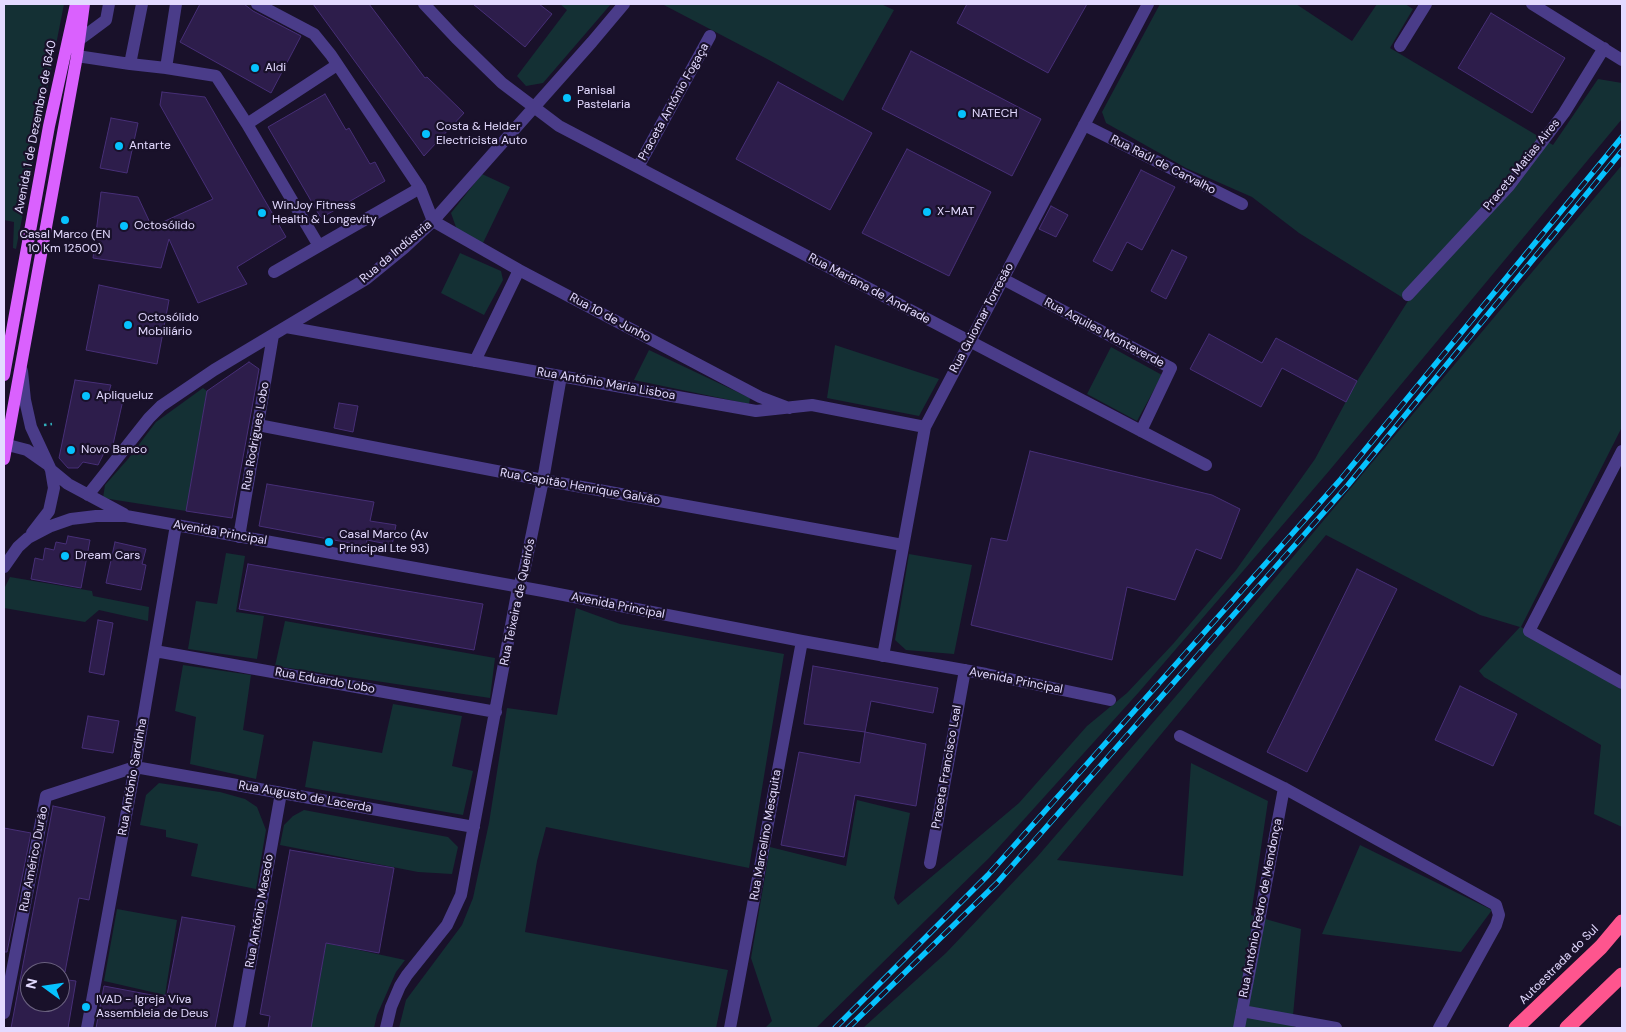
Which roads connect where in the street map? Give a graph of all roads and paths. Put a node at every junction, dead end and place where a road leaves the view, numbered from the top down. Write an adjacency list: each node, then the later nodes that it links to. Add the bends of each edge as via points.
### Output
1 (76, 4): 37 (main road, Avenida 1 de Dezembro de 1640, via 49,126)
2 (84, 4): 13 (main road)
3 (109, 4): 13 (street, via 106,20)
4 (142, 4): 18 (street)
5 (176, 4): 20 (street)
6 (257, 4): 19 (street, via 314,34)
7 (424, 4): 21 (street, Rua Mariana de Andrade, via 502,83)
8 (624, 4): 21 (street, Rua da Indústria)
9 (1148, 4): 23 (street, Rua Guiomar Torresão)
10 (1426, 4): 14 (street)
11 (1532, 4): 15 (street)
12 (710, 36): 24 (street, Praceta António Fogaça)
13 (79, 40): 17 (main road)
14 (1400, 46)
15 (1604, 48): 16 (street); 32 (street, Praceta Matias Aires, via 1564,113 1509,186)
16 (1620, 54)
17 (77, 56): 18 (street); 38 (main road)
18 (130, 64): 20 (street)
19 (337, 65): 22 (street); 25 (street)
20 (166, 68): 22 (street, via 216,76)
21 (535, 107): 24 (street, Rua Mariana de Andrade, via 559,126); 27 (street, Rua da Indústria)
22 (248, 124): 28 (street)
23 (1084, 125): 26 (street, Rua Raúl de Carvalho); 31 (street, Rua Guiomar Torresão)
24 (638, 168): 35 (street, Rua Mariana de Andrade)
25 (420, 188): 27 (street); 28 (street)
26 (1242, 204)
27 (433, 221): 29 (street, Rua 10 de Junho); 33 (street, Rua da Indústria, via 366,279)
28 (319, 246): 30 (street)
29 (519, 270): 36 (street); 41 (street, Rua 10 de Junho, via 760,397)
30 (274, 272)
31 (1003, 279): 35 (street, Rua Guiomar Torresão); 44 (street, Rua Aquiles Monteverde, via 1170,368)
32 (1408, 295)
33 (286, 328): 34 (street, Rua da Indústria); 36 (street, Rua António Maria Lisboa)
34 (273, 335): 42 (street, Rua Rodrigues Lobo); 51 (street, Rua da Indústria, via 161,406)
35 (970, 342): 43 (street, Rua Guiomar Torresão); 44 (street, Rua Mariana de Andrade)
36 (474, 361): 40 (street, Rua António Maria Lisboa)
37 (5, 362): 39 (main road, Avenida 1 de Dezembro de 1640)
38 (21, 363): 45 (main road); 49 (street, Avenida Principal, via 29,420)
39 (4, 374)
40 (561, 376): 41 (street, Rua António Maria Lisboa, via 756,411); 50 (street, Rua Teixeira de Queirós)
41 (789, 408): 43 (street, Rua António Maria Lisboa, via 812,405)
42 (258, 425): 50 (street, Rua Capitão Henrique Galvão); 54 (street, Rua Rodrigues Lobo)
43 (925, 427): 56 (street, Rua Guiomar Torresão)
44 (1141, 431): 48 (street, Rua Mariana de Andrade)
45 (5, 444): 47 (main road); 49 (street, Avenida Principal, via 27,450)
46 (1622, 451): 63 (street, via 1529,631)
47 (4, 459)
48 (1206, 465)
49 (49, 467): 51 (street, Avenida Principal, via 68,484); 55 (street, Avenida Principal, via 54,488 49,511)
50 (543, 480): 56 (street, Rua Capitão Henrique Galvão); 58 (street, Rua Teixeira de Queirós)
51 (88, 495): 52 (street, Avenida Principal)
52 (126, 516): 53 (street, Avenida Principal); 55 (street, Avenida Principal, via 71,520)
53 (176, 525): 54 (street, Avenida Principal); 60 (street, Rua António Sardinha)
54 (238, 536): 58 (street, Avenida Principal)
55 (28, 538): 57 (street, Avenida Principal)
56 (903, 546): 61 (street, Rua Guiomar Torresão)
57 (4, 568)
58 (518, 588): 59 (street, Avenida Principal); 65 (street, Rua Teixeira de Queirós)
59 (802, 641): 61 (street, Avenida Principal); 79 (street, Rua Marcelino Mesquita)
60 (155, 651): 65 (street, Rua Eduardo Lobo); 67 (street, Rua António Sardinha)
61 (883, 656): 62 (street, Avenida Principal)
62 (965, 670): 64 (street, Avenida Principal); 71 (street, Praceta Francisco Leal)
63 (1622, 683)
64 (1110, 700)
65 (496, 712): 70 (street, Rua Teixeira de Queirós)
66 (1180, 736): 68 (street)
67 (136, 767): 69 (street, Rua Augusto de Lacerda); 75 (street, Rua Américo Durão, via 46,796); 76 (street, Rua António Sardinha)
68 (1284, 788): 74 (street, Rua António Pedro de Mendonça); 82 (street, via 1496,905 1499,915 1496,925)
69 (281, 793): 70 (street, Rua Augusto de Lacerda); 77 (street, Rua António Macedo)
70 (474, 827): 78 (street, Rua Teixeira de Queirós, via 458,905 442,933 400,986)
71 (930, 863)
72 (1622, 922): 83 (highway, Autoestrada do Sul)
73 (1622, 975): 84 (highway)
74 (1242, 1011): 80 (street, Rua António Pedro de Mendonça); 81 (street)
75 (4, 1013)
76 (87, 1028)
77 (239, 1028)
78 (386, 1028)
79 (730, 1028)
80 (1239, 1028)
81 (1336, 1028)
82 (1439, 1028)
83 (1516, 1028)
84 (1567, 1028)

